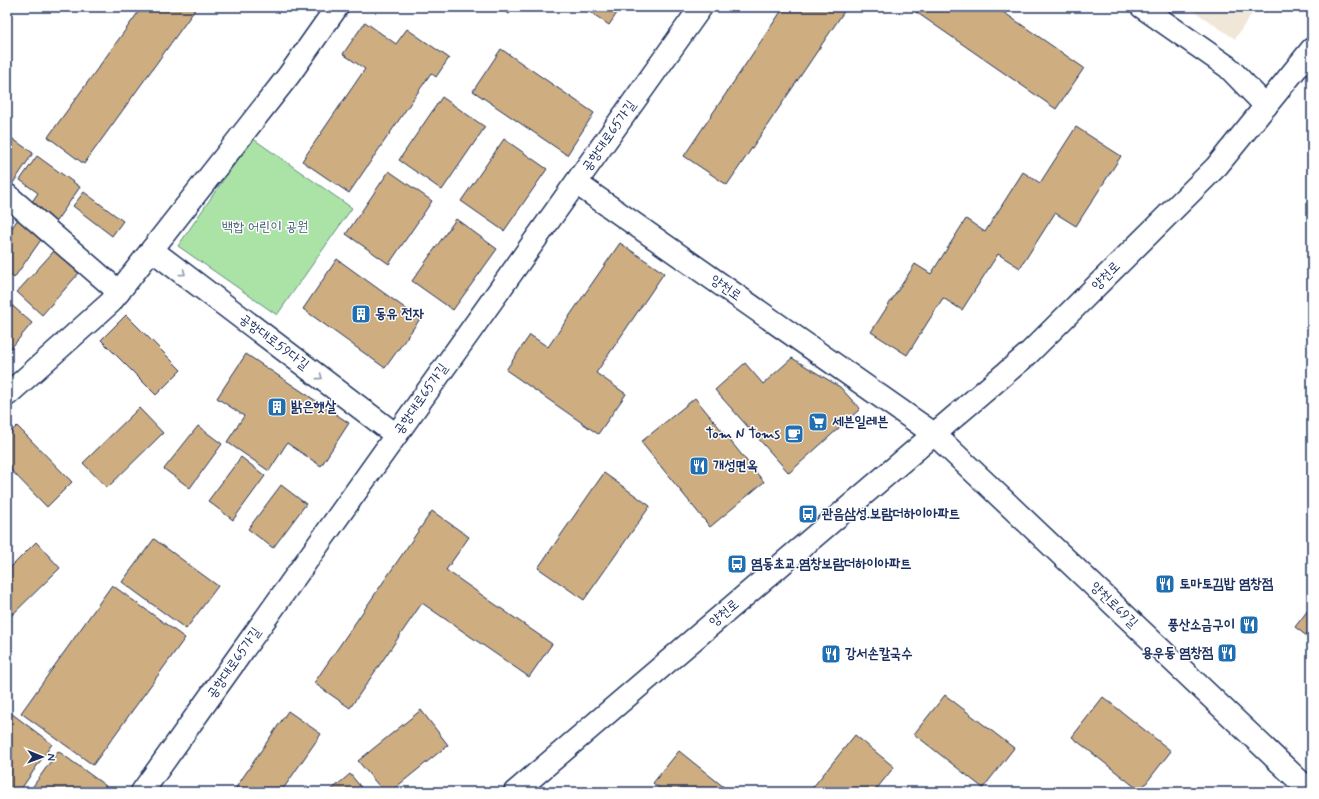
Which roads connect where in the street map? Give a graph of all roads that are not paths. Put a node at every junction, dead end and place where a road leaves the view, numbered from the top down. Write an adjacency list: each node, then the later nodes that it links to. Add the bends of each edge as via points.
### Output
1 (337, 7): 8 (street, via 289,75)
2 (701, 7): 6 (street, 공항대로65가길)
3 (1142, 7): 5 (street, via 1228,67)
4 (1312, 49): 5 (street, 양천로)
5 (1266, 106): 11 (street, 양천로, via 1217,166 1028,354)
6 (576, 183): 11 (street, 양천로); 12 (street, 공항대로65가길)
7 (7, 195): 9 (street)
8 (152, 250): 9 (street); 12 (street, 공항대로59다길, one-way to 12)
9 (119, 292): 10 (street, via 110,303)
10 (7, 395)
11 (934, 434): 13 (street, 양천로); 15 (street, 양천로69길)
12 (396, 435): 14 (street, 공항대로65가길)
13 (523, 790)
14 (142, 792)
15 (1311, 792)

